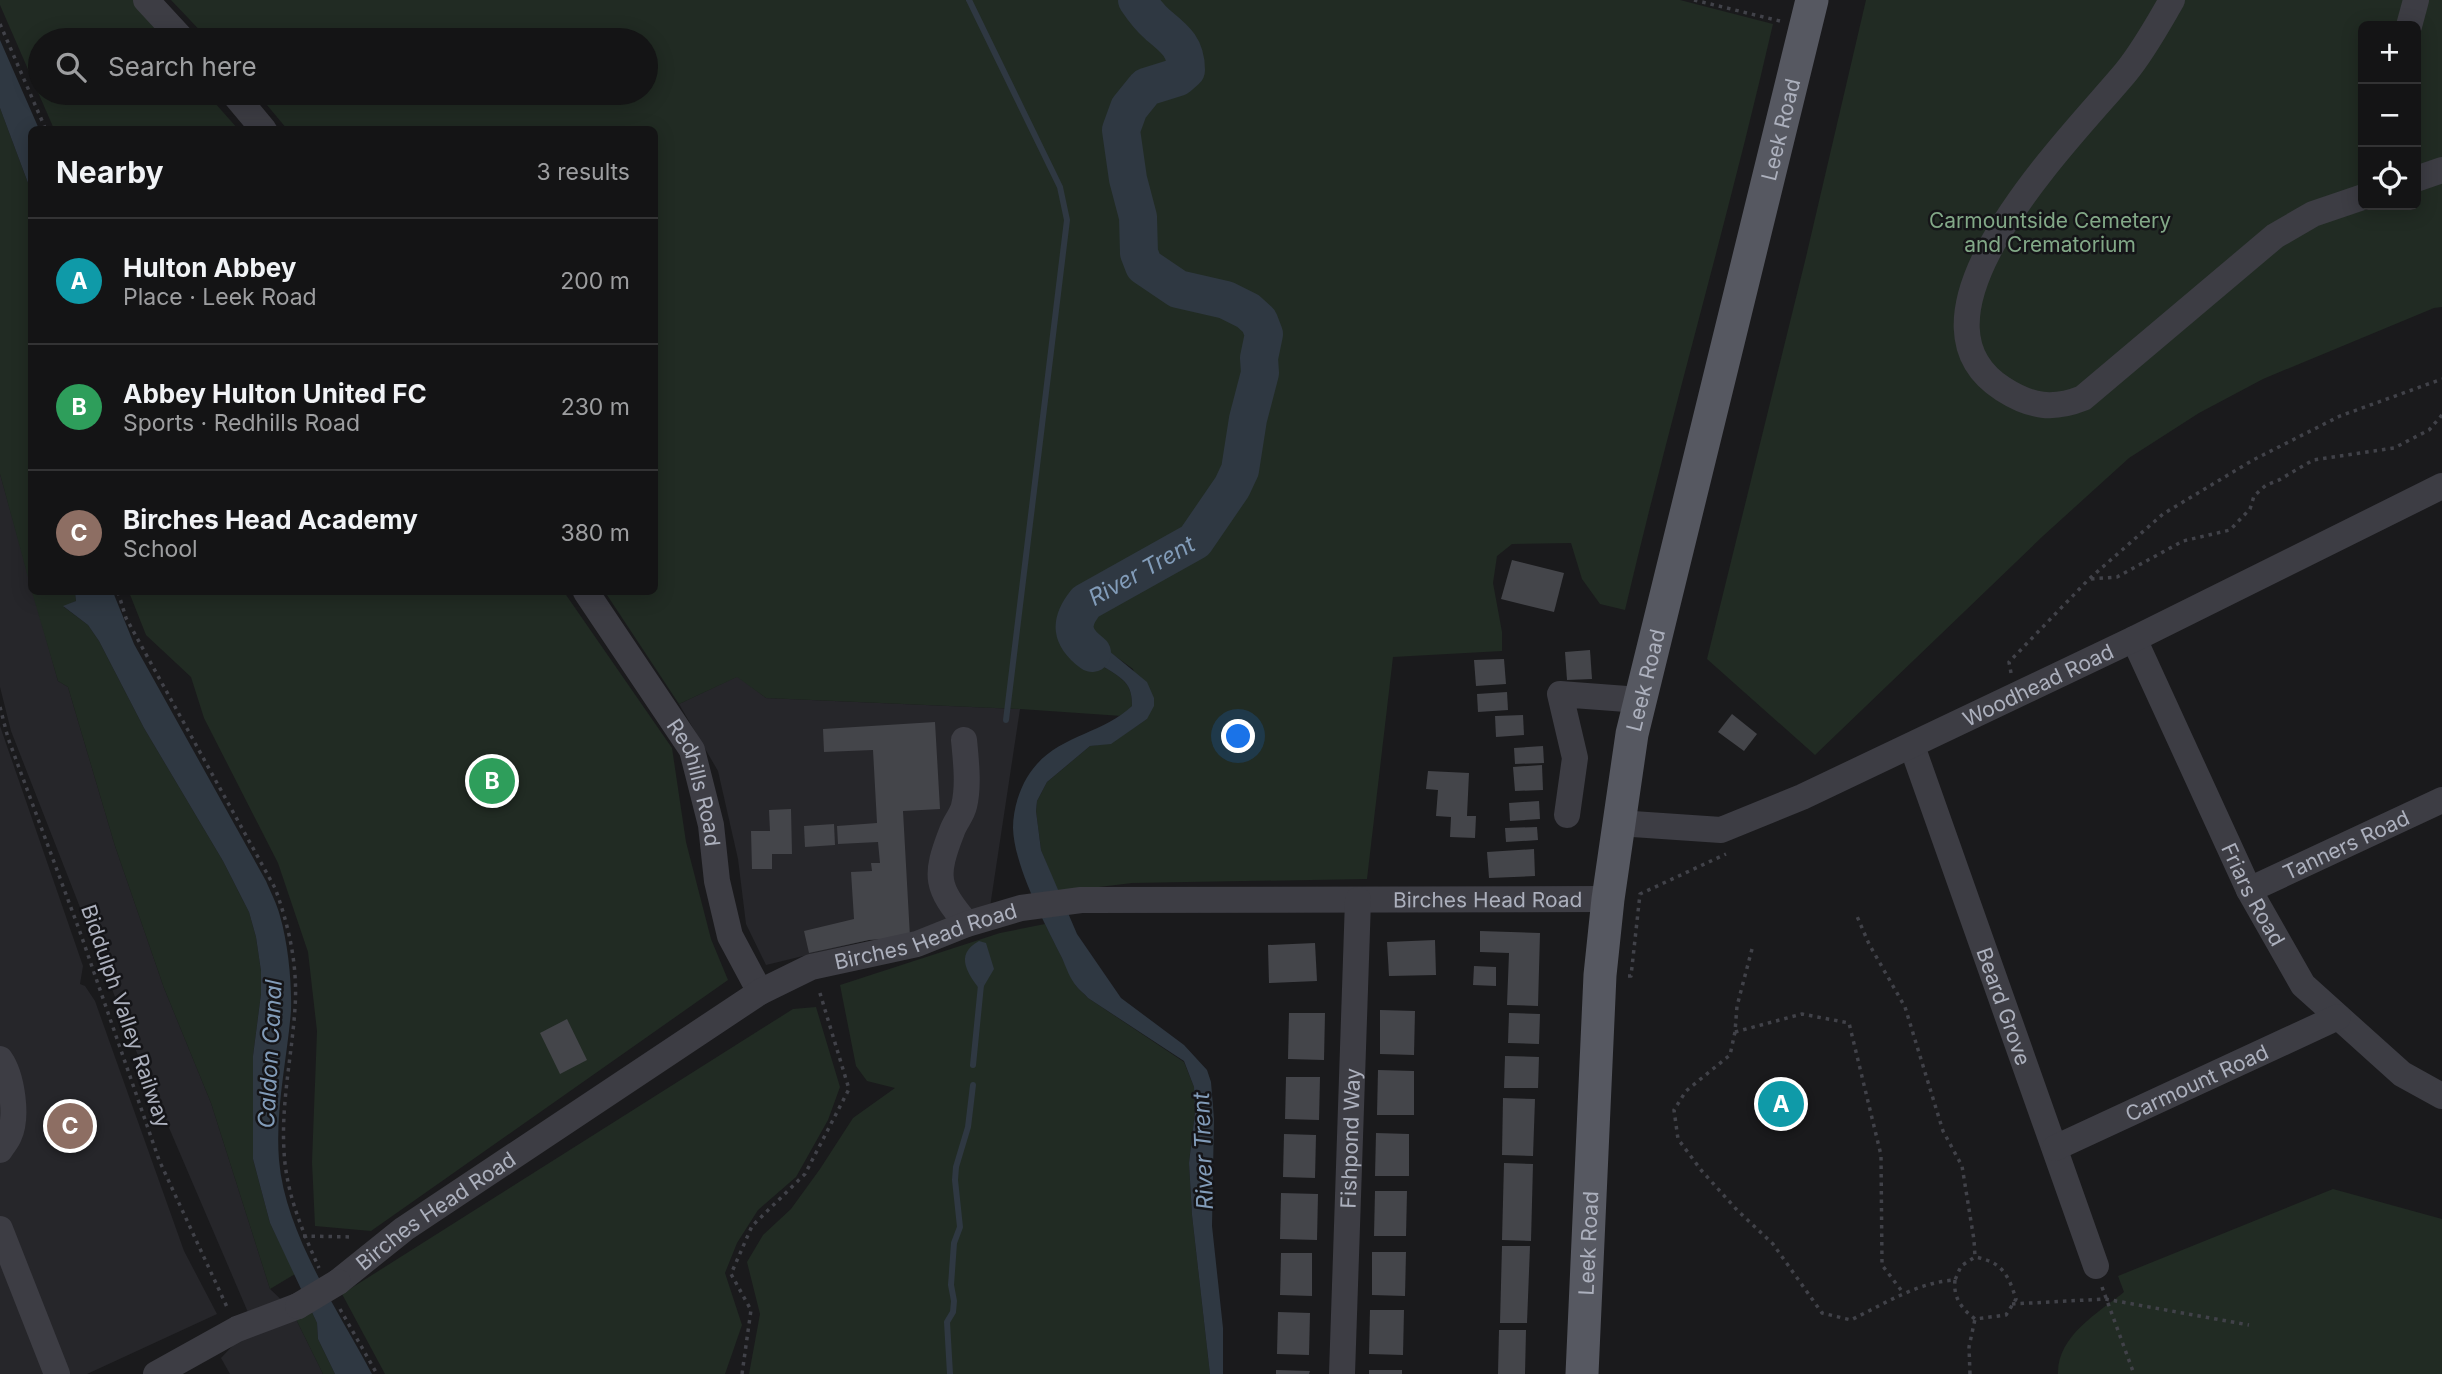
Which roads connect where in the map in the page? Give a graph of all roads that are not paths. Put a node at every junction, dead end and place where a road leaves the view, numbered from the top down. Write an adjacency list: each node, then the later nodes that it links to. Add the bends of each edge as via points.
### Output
1 (146, 0): 6 (street)
2 (2172, 0): 11 (street, via 2127,70 2036,177 1998,232 1977,275 1968,311 1974,360 1984,375 2026,403 2050,406 2083,398 2275,236 2313,214)
3 (2416, 0): 5 (street)
4 (1808, 13): 15 (main road, Leek Road)
5 (2410, 21)
6 (172, 28)
7 (243, 105): 8 (street)
8 (261, 126)
9 (2442, 170): 10 (street)
10 (2421, 177)
11 (2358, 199)
12 (2442, 486): 14 (street, Woodhead Road)
13 (588, 595): 25 (street, Redhills Road, via 692,750 711,825 717,881 730,936)
14 (2134, 639): 17 (street, Woodhead Road); 21 (street, Friars Road)
15 (1640, 700): 19 (street, via 1560,694 1574,758); 20 (main road, Leek Road)
16 (964, 740): 24 (street, via 964,807 939,873 949,902)
17 (1912, 746): 20 (street, Woodhead Road, via 1721,830); 29 (street, Beard Grove)
18 (2442, 800): 21 (street, Tanners Road)
19 (1567, 815)
20 (1618, 823): 22 (main road, Leek Road)
21 (2249, 890): 26 (street, Friars Road, via 2303,985)
22 (1608, 899): 23 (street, Birches Head Road); 36 (main road, Leek Road, via 1600,975)
23 (1358, 900): 24 (street, Birches Head Road, via 1081,900 1021,908); 35 (street, Fishpond Way)
24 (967, 924): 25 (street, Birches Head Road, via 916,944 811,967)
25 (760, 992): 34 (street, Birches Head Road, bridge, via 404,1229 332,1286 298,1306 237,1329)
26 (2337, 1017): 28 (street, Friars Road, via 2402,1074); 29 (street, Carmount Road)
27 (0, 1059): 30 (street, via 11,1087 13,1109 10,1134)
28 (2442, 1096)
29 (2055, 1148): 32 (street, Beard Grove)
30 (0, 1150)
31 (0, 1229): 33 (street)
32 (2096, 1266)
33 (57, 1374)
34 (156, 1374)
35 (1342, 1374)
36 (1582, 1374)

